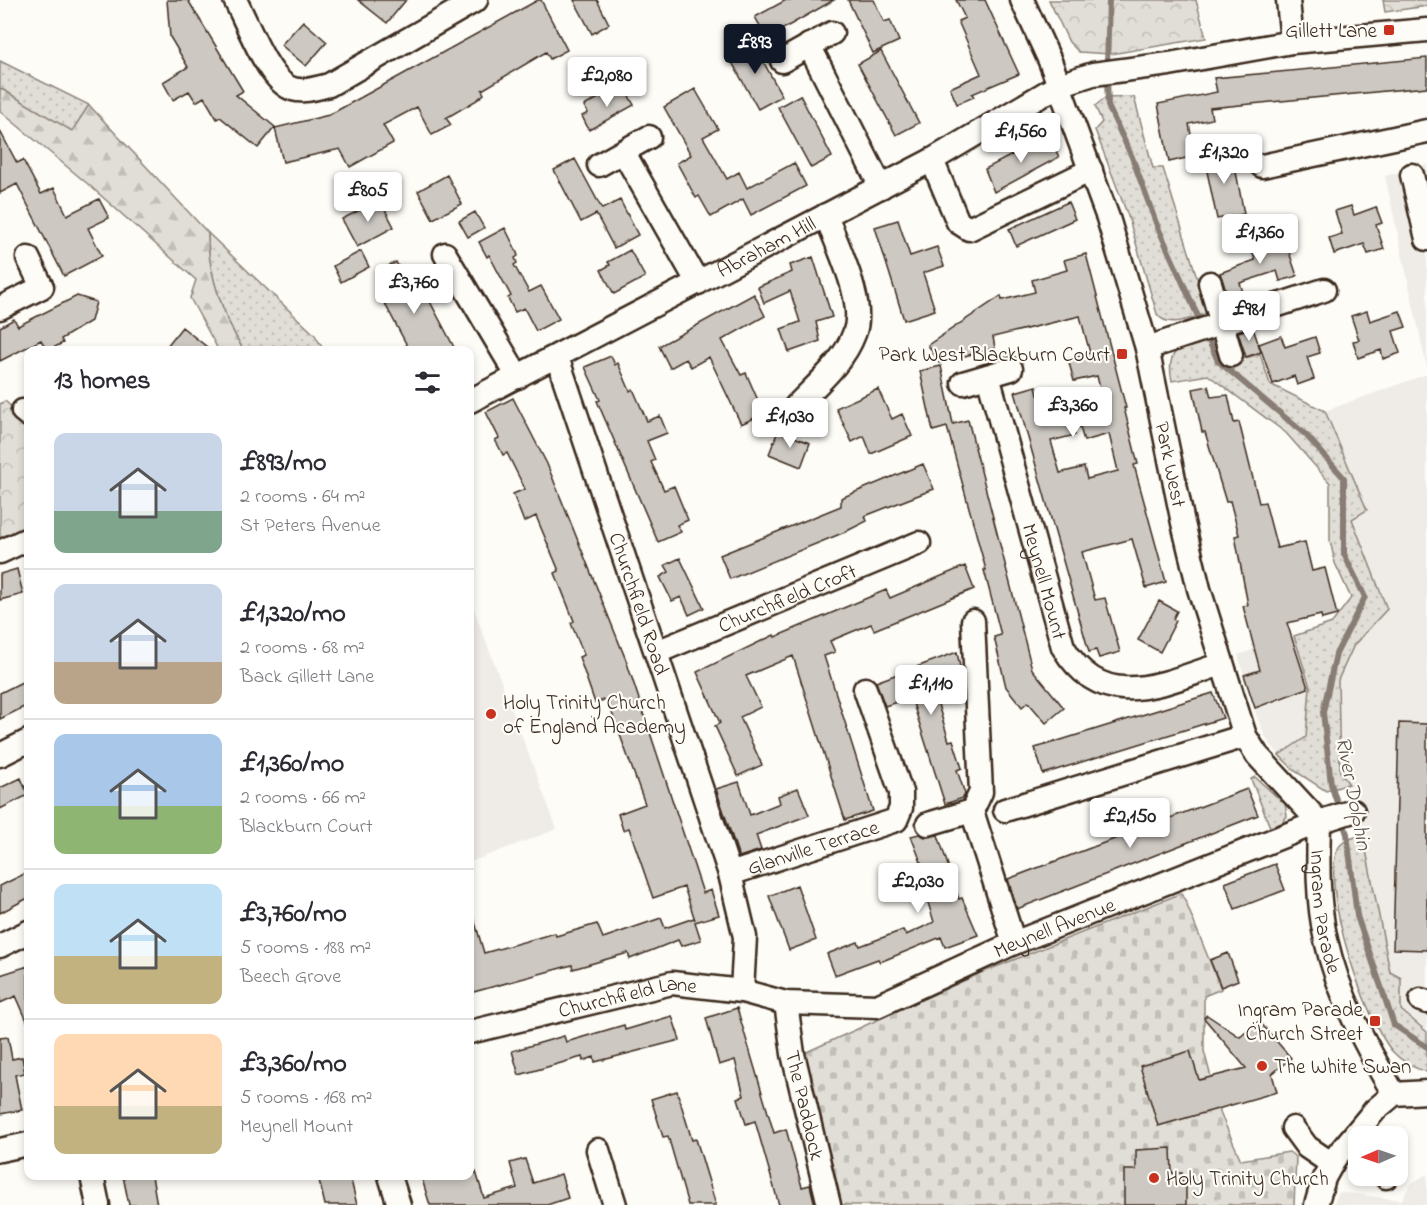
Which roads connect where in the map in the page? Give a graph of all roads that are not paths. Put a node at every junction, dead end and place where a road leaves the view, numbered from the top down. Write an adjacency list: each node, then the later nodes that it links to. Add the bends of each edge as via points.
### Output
1 (235, 0): 2 (street, via 272,73 288,87 309,90 328,85)
2 (476, 0)
3 (1022, 0): 10 (street, Park West)
4 (1287, 0): 7 (street)
5 (1427, 30): 7 (street)
6 (832, 33): 8 (street)
7 (1292, 42): 10 (street, via 1093,74)
8 (809, 45): 9 (street); 19 (street)
9 (782, 61)
10 (1059, 85): 14 (street, Abraham Hill); 17 (street, Park West)
11 (1427, 131): 16 (street)
12 (649, 137): 13 (street)
13 (624, 153): 15 (street); 24 (street)
14 (932, 160): 17 (street, via 958,222 969,229); 19 (street, Abraham Hill)
15 (599, 165)
16 (1262, 166)
17 (1091, 170): 29 (street, Park West)
18 (1412, 175): 21 (street)
19 (881, 187): 20 (street, Abraham Hill)
20 (826, 215): 24 (street, Abraham Hill); 37 (street, via 857,301 858,322 847,348)
21 (1427, 239)
22 (446, 254): 34 (street)
23 (28, 258): 27 (street, via 42,287)
24 (698, 283): 31 (street, Abraham Hill)
25 (1210, 283): 28 (street)
26 (1324, 290): 28 (street)
27 (0, 308)
28 (1211, 327): 29 (street); 30 (street)
29 (1147, 348): 43 (street, Park West, via 1183,523)
30 (1231, 355)
31 (557, 357): 34 (street, Abraham Hill); 42 (street, Churchfield Road)
32 (1011, 369): 33 (street)
33 (988, 375): 35 (street); 43 (street, Meynell Mount, via 1062,647 1071,662 1097,683 1130,690)
34 (518, 377): 36 (street, Abraham Hill)
35 (963, 382)
36 (474, 399)
37 (796, 406)
38 (24, 541): 40 (street)
39 (919, 543): 42 (street, Churchfield Croft)
40 (0, 552)
41 (973, 621): 49 (street, via 981,792)
42 (657, 652): 52 (street, Churchfield Road)
43 (1222, 664): 45 (street, Park West)
44 (865, 689): 52 (street, Glanville Terrace, via 901,792 902,808 896,820)
45 (1245, 736): 48 (street); 50 (street, Park West, via 1257,755)
46 (24, 743): 47 (street)
47 (0, 755)
48 (1017, 799)
49 (972, 811): 51 (street); 54 (street)
50 (1336, 816): 54 (street, Meynell Avenue); 60 (street, Ingram Parade, via 1319,885 1326,940 1357,1024)
51 (928, 824)
52 (730, 874): 56 (street, Churchfield Road, via 745,937)
53 (24, 934): 55 (street)
54 (1014, 943): 57 (street, Meynell Avenue, via 877,1005)
55 (0, 946)
56 (742, 991): 57 (street, Churchfield Lane); 58 (street, Churchfield Lane, via 672,983)
57 (786, 1003): 74 (street, The Paddock, via 793,1054)
58 (474, 1031)
59 (1427, 1092): 60 (street)
60 (1395, 1094): 61 (street, via 1375,1110)
61 (1365, 1126)
62 (1293, 1128): 67 (street, via 1307,1147)
63 (24, 1145): 64 (street)
64 (0, 1150)
65 (598, 1150): 73 (street)
66 (1348, 1151): 67 (street)
67 (1332, 1164): 70 (street)
68 (94, 1180): 71 (street)
69 (391, 1180): 72 (street)
70 (1316, 1203)
71 (98, 1205)
72 (399, 1205)
73 (615, 1205)
74 (829, 1205)

